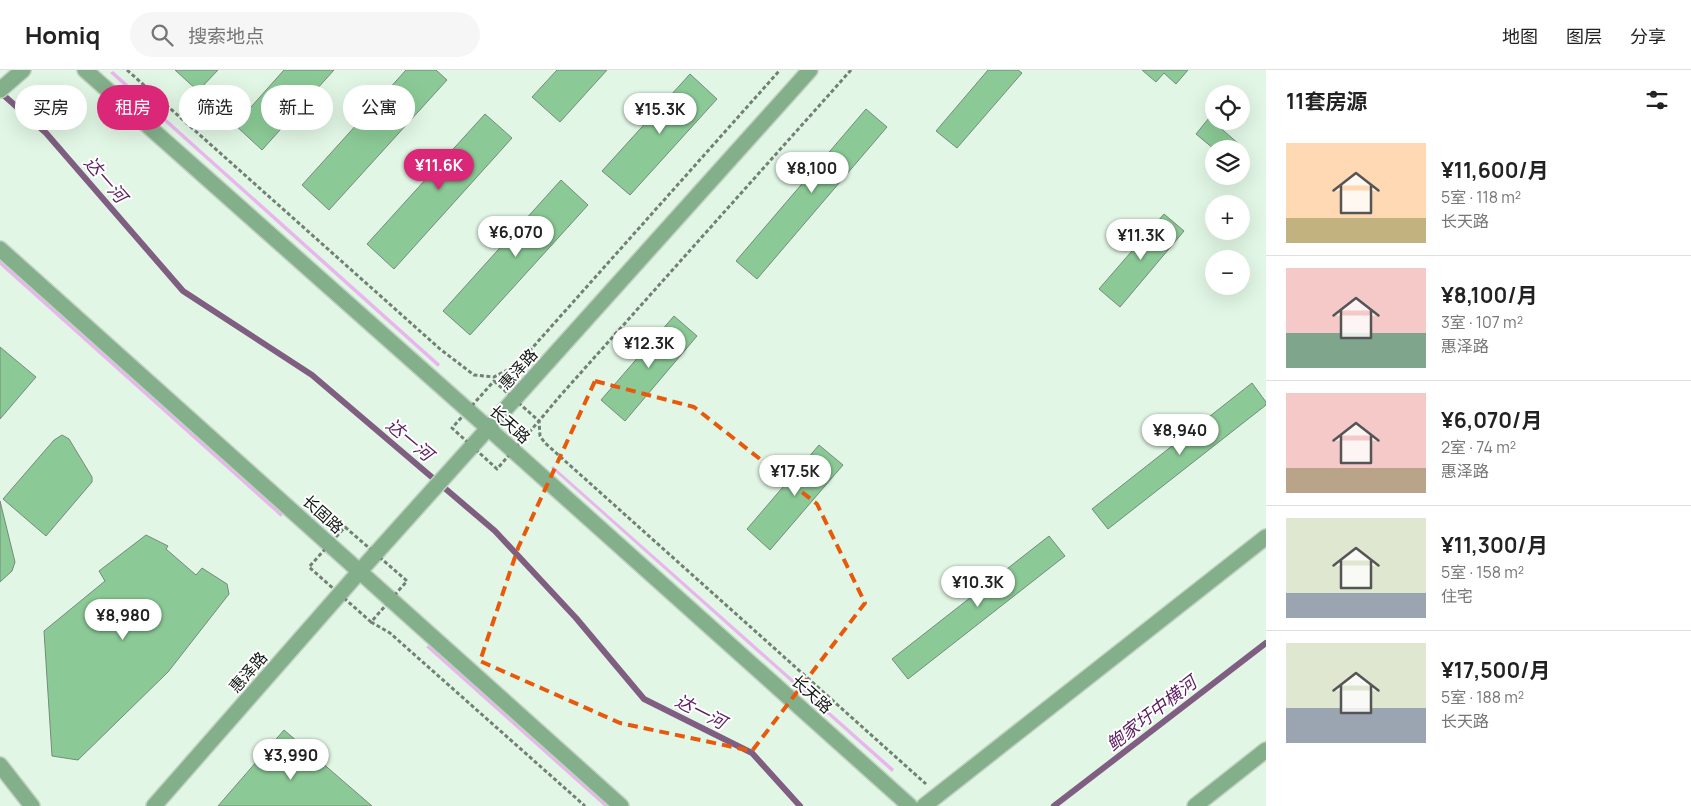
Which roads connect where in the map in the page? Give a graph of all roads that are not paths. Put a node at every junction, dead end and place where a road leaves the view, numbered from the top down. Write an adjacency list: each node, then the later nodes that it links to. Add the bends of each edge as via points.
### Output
1 (23, 70): 4 (street)
2 (84, 70): 6 (street, 长天路)
3 (810, 70): 6 (street, 惠泽路)
4 (0, 90)
5 (0, 249): 8 (street, 长固路)
6 (488, 428): 8 (street, 惠泽路); 14 (street, 长天路)
7 (1266, 537): 15 (street)
8 (360, 570): 12 (street, 惠泽路); 13 (street, 长固路)
9 (1266, 750): 16 (street)
10 (0, 765): 11 (street)
11 (32, 806)
12 (154, 806)
13 (622, 806)
14 (910, 806)
15 (924, 806)
16 (1195, 806)

